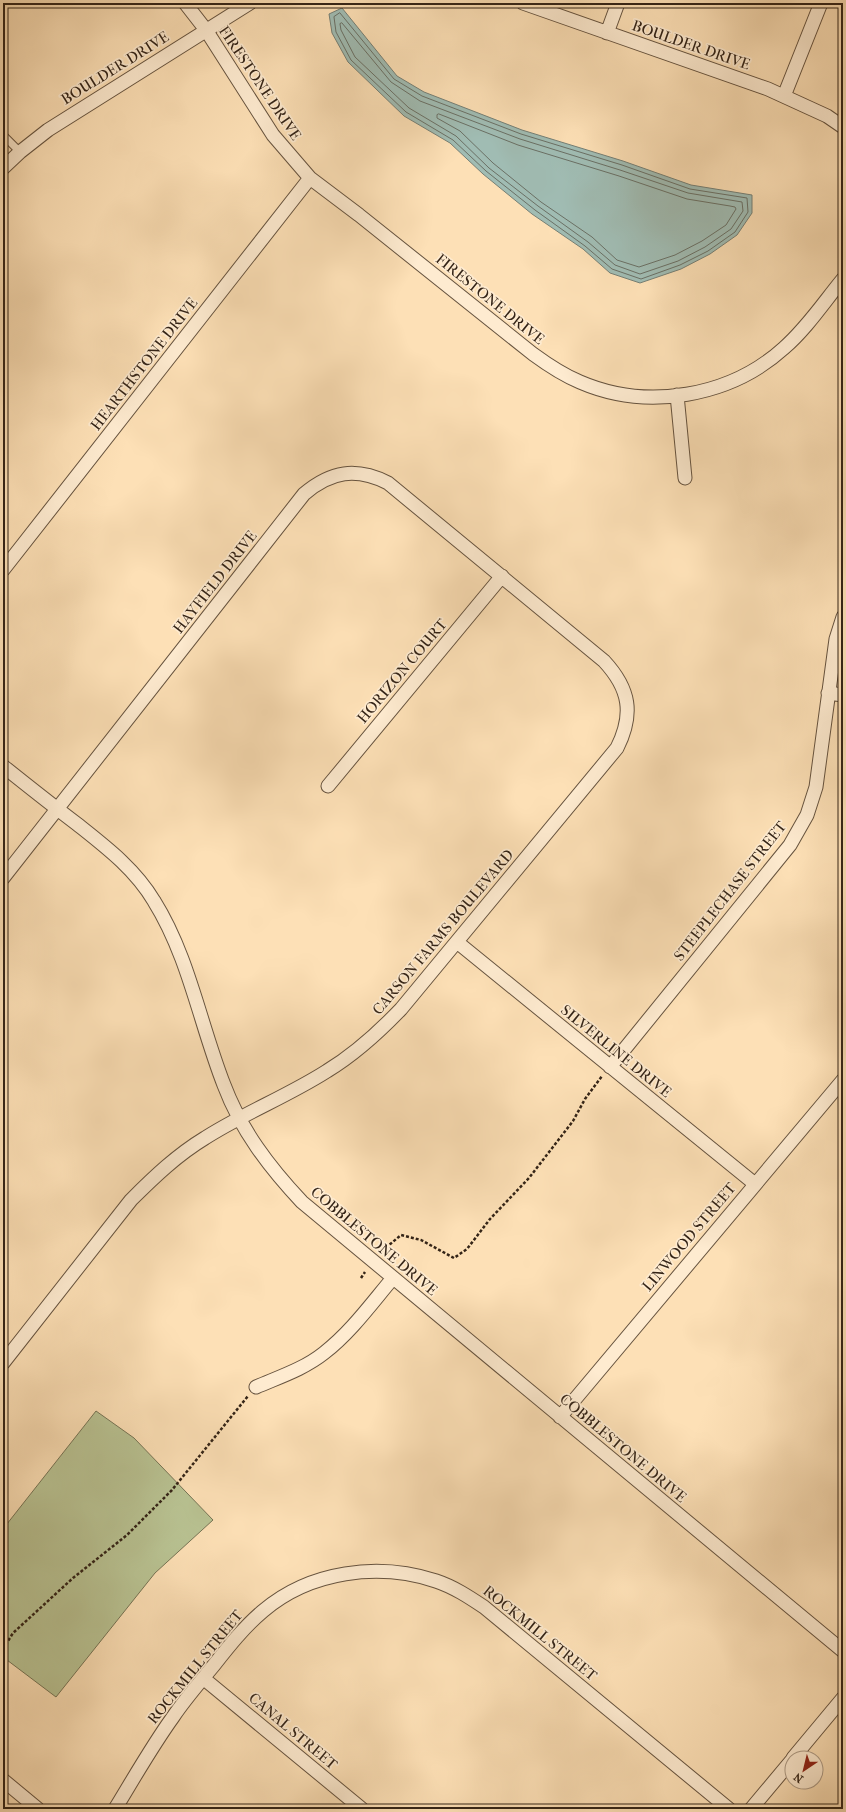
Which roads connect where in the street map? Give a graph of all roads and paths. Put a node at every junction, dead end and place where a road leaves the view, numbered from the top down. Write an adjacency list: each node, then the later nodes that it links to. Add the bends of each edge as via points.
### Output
1 (186, 3): 6 (street, FIRESTONE DRIVE)
2 (250, 3): 6 (street, BOULDER DRIVE)
3 (523, 3): 7 (street, BOULDER DRIVE)
4 (618, 3): 7 (street)
5 (822, 3): 8 (street)
6 (206, 30): 11 (street, BOULDER DRIVE, via 48,130); 13 (street, FIRESTONE DRIVE, via 273,135)
7 (607, 33): 8 (street, BOULDER DRIVE)
8 (784, 96): 9 (street, BOULDER DRIVE, via 827,116)
9 (843, 127)
10 (3, 135): 11 (lane)
11 (20, 152): 12 (street, BOULDER DRIVE)
12 (3, 168)
13 (310, 178): 15 (street, FIRESTONE DRIVE, via 560,373 603,390 659,398); 17 (street, HEARTHSTONE DRIVE)
14 (843, 279): 15 (street, FIRESTONE DRIVE, via 800,332 763,364 723,385 705,391)
15 (677, 395): 16 (street)
16 (685, 478)
17 (3, 570)
18 (502, 576): 23 (street, HORIZON COURT); 24 (street, HAYFIELD DRIVE, via 388,483 375,476 345,473 315,484 304,494); 26 (street, CARSON FARMS BOULEVARD, via 604,661 616,674 627,702 628,718 617,748)
19 (843, 617): 20 (street, STEEPLECHASE STREET, via 836,639)
20 (828, 693): 21 (street); 27 (street, STEEPLECHASE STREET, via 816,787 807,815 790,845)
21 (843, 695)
22 (3, 766): 24 (street, COBBLESTONE DRIVE)
23 (328, 786)
24 (57, 809): 25 (street, HAYFIELD DRIVE); 29 (street, COBBLESTONE DRIVE, via 114,854 137,877 154,900 178,950 224,1085)
25 (3, 878)
26 (457, 942): 27 (street, SILVERLINE DRIVE); 29 (street, CARSON FARMS BOULEVARD, via 401,1009 355,1052 327,1072)
27 (610, 1067): 30 (street, SILVERLINE DRIVE); 31 (path, via 533,1173 490,1219 467,1249 454,1258 421,1240 401,1235 384,1248)
28 (843, 1080): 30 (street, LINWOOD STREET)
29 (239, 1119): 31 (street, COBBLESTONE DRIVE, via 261,1154 302,1202); 34 (street, CARSON FARMS BOULEVARD, via 177,1157 151,1180 126,1207)
30 (755, 1184): 36 (street, LINWOOD STREET)
31 (373, 1262): 32 (path); 33 (street, COBBLESTONE DRIVE)
32 (361, 1278)
33 (393, 1278): 35 (street, via 343,1337 324,1354 302,1368); 36 (street, COBBLESTONE DRIVE)
34 (3, 1363)
35 (256, 1387): 37 (path, via 172,1490 127,1535 73,1578 12,1634)
36 (560, 1416): 38 (street, COBBLESTONE DRIVE)
37 (3, 1648)
38 (843, 1651)
39 (203, 1678): 45 (street, ROCKMILL STREET, via 173,1716); 46 (street, CANAL STREET); 47 (street, ROCKMILL STREET, via 243,1629 264,1610 292,1592 336,1575 389,1571 414,1575 461,1592 484,1607)
40 (843, 1698): 41 (street)
41 (800, 1750)
42 (784, 1770): 48 (street)
43 (3, 1780): 44 (street)
44 (38, 1809)
45 (115, 1809)
46 (362, 1809)
47 (729, 1809)
48 (751, 1809)

